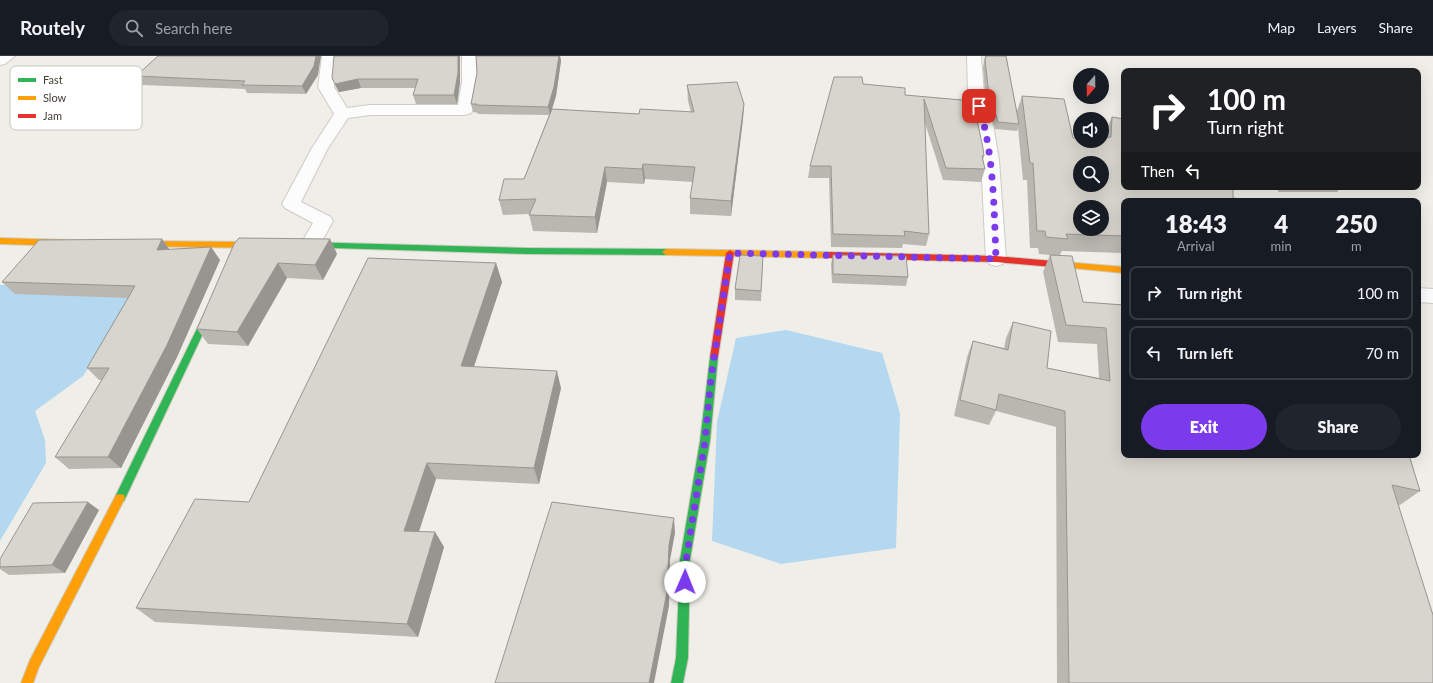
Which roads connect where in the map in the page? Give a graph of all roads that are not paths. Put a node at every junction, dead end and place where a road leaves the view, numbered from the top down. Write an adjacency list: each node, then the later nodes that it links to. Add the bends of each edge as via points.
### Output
1 (8, 56): 5 (street)
2 (329, 56): 6 (street, via 326,87)
3 (469, 56): 6 (street, via 470,82 465,110 370,110)
4 (974, 56): 13 (street, via 976,94 986,130 989,153)
5 (0, 61)
6 (342, 114): 11 (street, via 320,148 291,204 324,221)
7 (0, 241): 8 (street)
8 (75, 243)
9 (129, 244): 10 (street, via 236,249)
10 (274, 245)
11 (303, 245): 12 (street)
12 (730, 253): 13 (street); 19 (street, via 686,560 682,658)
13 (996, 259): 14 (street)
14 (1121, 270)
15 (1421, 295): 16 (street)
16 (1433, 296)
17 (216, 299): 18 (street, via 135,469 34,664)
18 (27, 683)
19 (677, 683)

